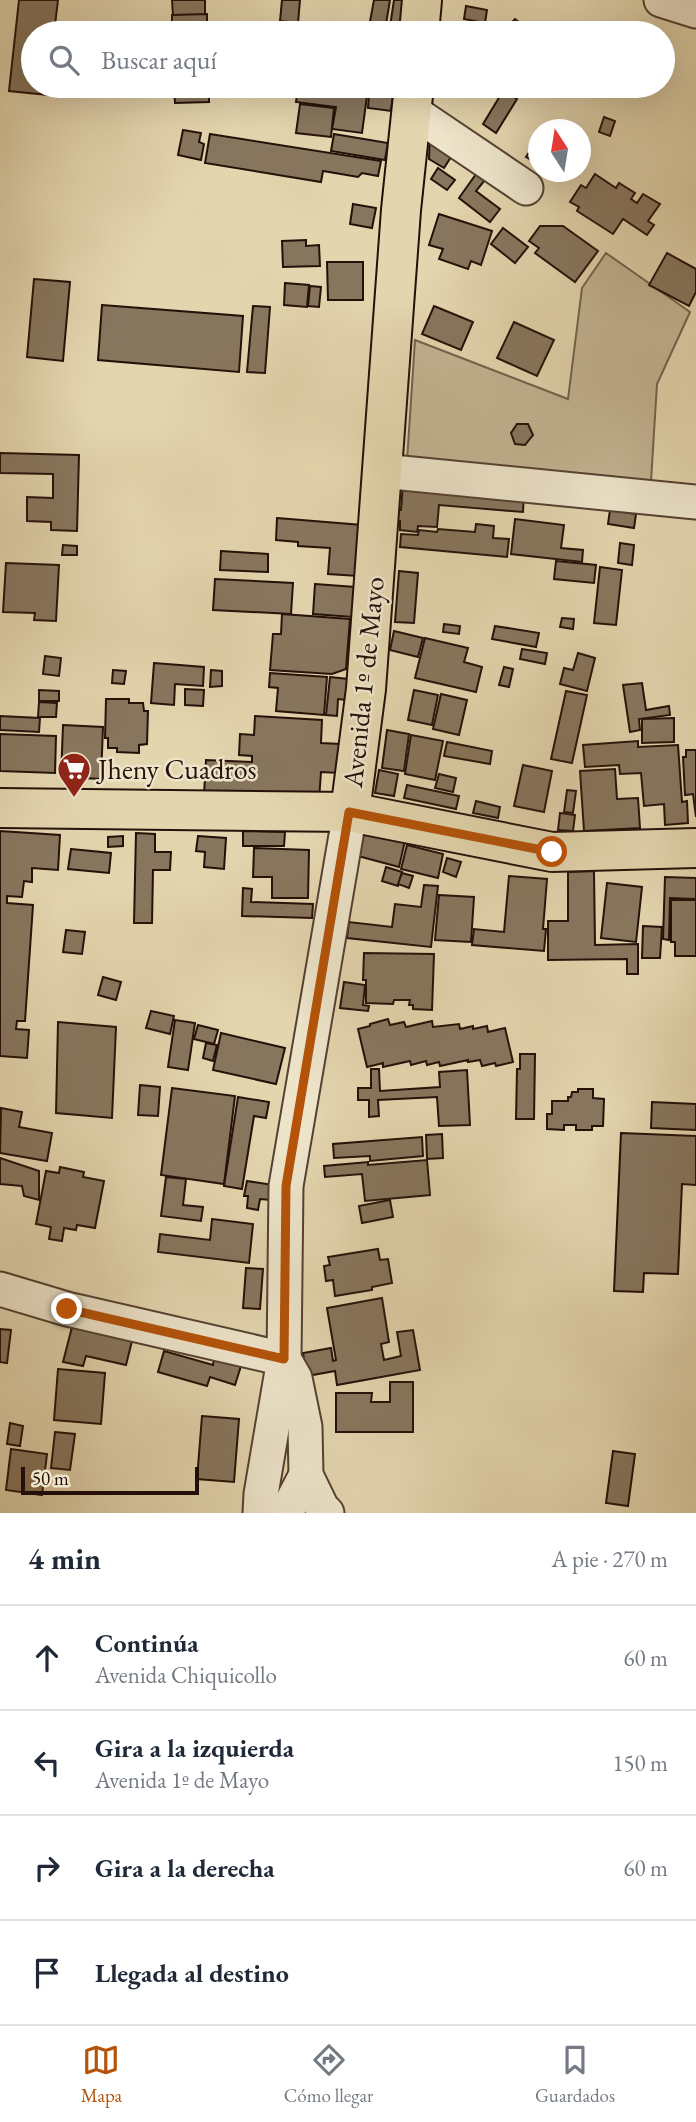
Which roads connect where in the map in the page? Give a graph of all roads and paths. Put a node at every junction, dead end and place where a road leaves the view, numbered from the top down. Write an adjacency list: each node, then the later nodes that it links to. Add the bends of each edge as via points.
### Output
1 (422, 0): 4 (main road)
2 (661, 0): 3 (street)
3 (696, 11)
4 (420, 21)
5 (413, 98): 6 (street); 7 (main road, Avenida 1º de Mayo)
6 (526, 188)
7 (382, 471): 8 (street); 10 (main road, Avenida 1º de Mayo, via 366,689)
8 (696, 502)
9 (0, 808): 10 (main road)
10 (349, 812): 11 (main road, via 552,852); 13 (street, Avenida 1º de Mayo, via 286,1186)
11 (696, 848)
12 (0, 1289): 13 (street)
13 (284, 1359): 14 (street, via 295,1378 305,1427); 15 (street)
14 (306, 1475): 16 (street); 17 (street)
15 (260, 1513)
16 (286, 1513)
17 (327, 1513)

